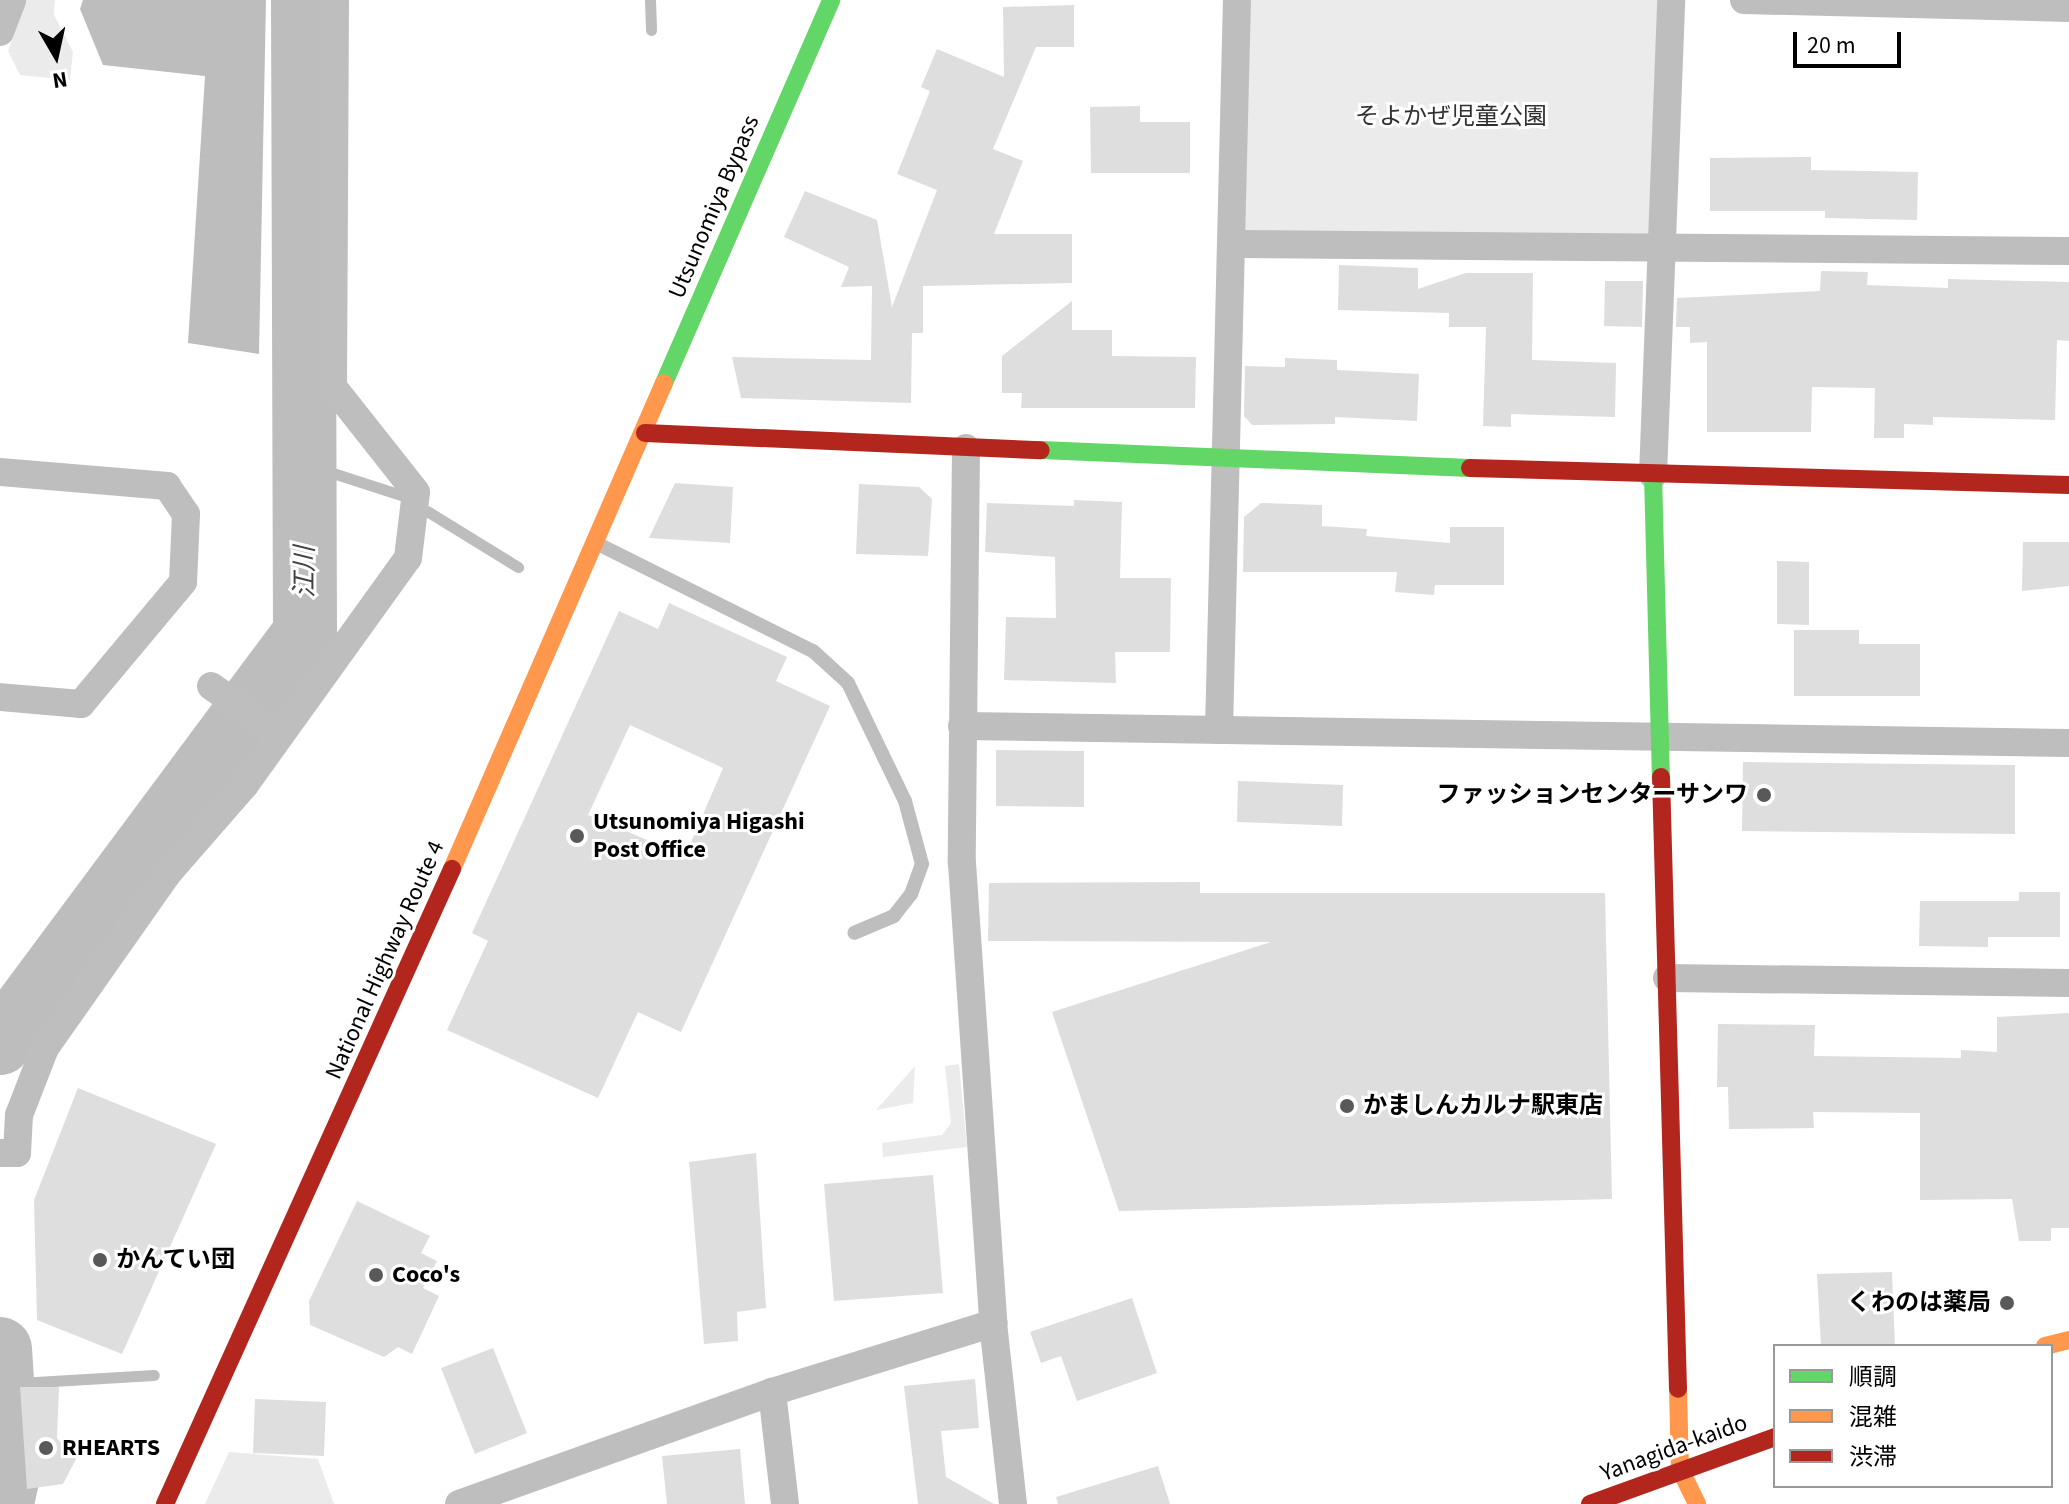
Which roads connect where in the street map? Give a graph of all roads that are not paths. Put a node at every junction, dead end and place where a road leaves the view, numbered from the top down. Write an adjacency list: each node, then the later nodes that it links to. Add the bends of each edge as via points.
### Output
1 (12, 0): 8 (street)
2 (335, 0): 23 (street, via 333,387 416,492 408,558)
3 (831, 0): 12 (main road, Utsunomiya Bypass)
4 (1237, 0): 9 (street)
5 (1671, 0): 10 (street)
6 (1744, 0): 7 (street)
7 (2069, 8)
8 (0, 32)
9 (1231, 244): 10 (street); 14 (street)
10 (1667, 246): 11 (street); 16 (street)
11 (2069, 251)
12 (645, 433): 13 (main road); 18 (main road, National Highway Route 4)
13 (966, 448): 14 (main road); 21 (street)
14 (1225, 458): 16 (main road); 22 (street)
15 (0, 472): 20 (street, via 167,486 186,514 183,582 81,704)
16 (1653, 475): 17 (main road); 24 (main road)
17 (2069, 485)
18 (596, 543): 26 (lane, via 813,651 848,683 905,801 922,864 911,894 894,916); 35 (main road, National Highway Route 4)
19 (218, 691): 23 (street)
20 (0, 697)
21 (962, 726): 22 (street); 30 (street, via 962,863)
22 (1219, 730): 24 (street)
23 (275, 731): 29 (street, via 45,1048 19,1115 17,1153)
24 (1662, 741): 25 (street); 27 (main road)
25 (2069, 743)
26 (854, 933)
27 (1667, 978): 28 (street); 33 (main road)
28 (2069, 983)
29 (0, 1153)
30 (993, 1323): 31 (street); 38 (street)
31 (772, 1392): 36 (street); 37 (street)
32 (1773, 1438): 33 (main road, Yanagida-kaido)
33 (1680, 1469): 34 (main road); 39 (main road, Yanagida-kaido); 40 (main road)
34 (1671, 1492)
35 (165, 1504)
36 (459, 1504)
37 (785, 1504)
38 (1013, 1504)
39 (1590, 1504)
40 (1697, 1504)

